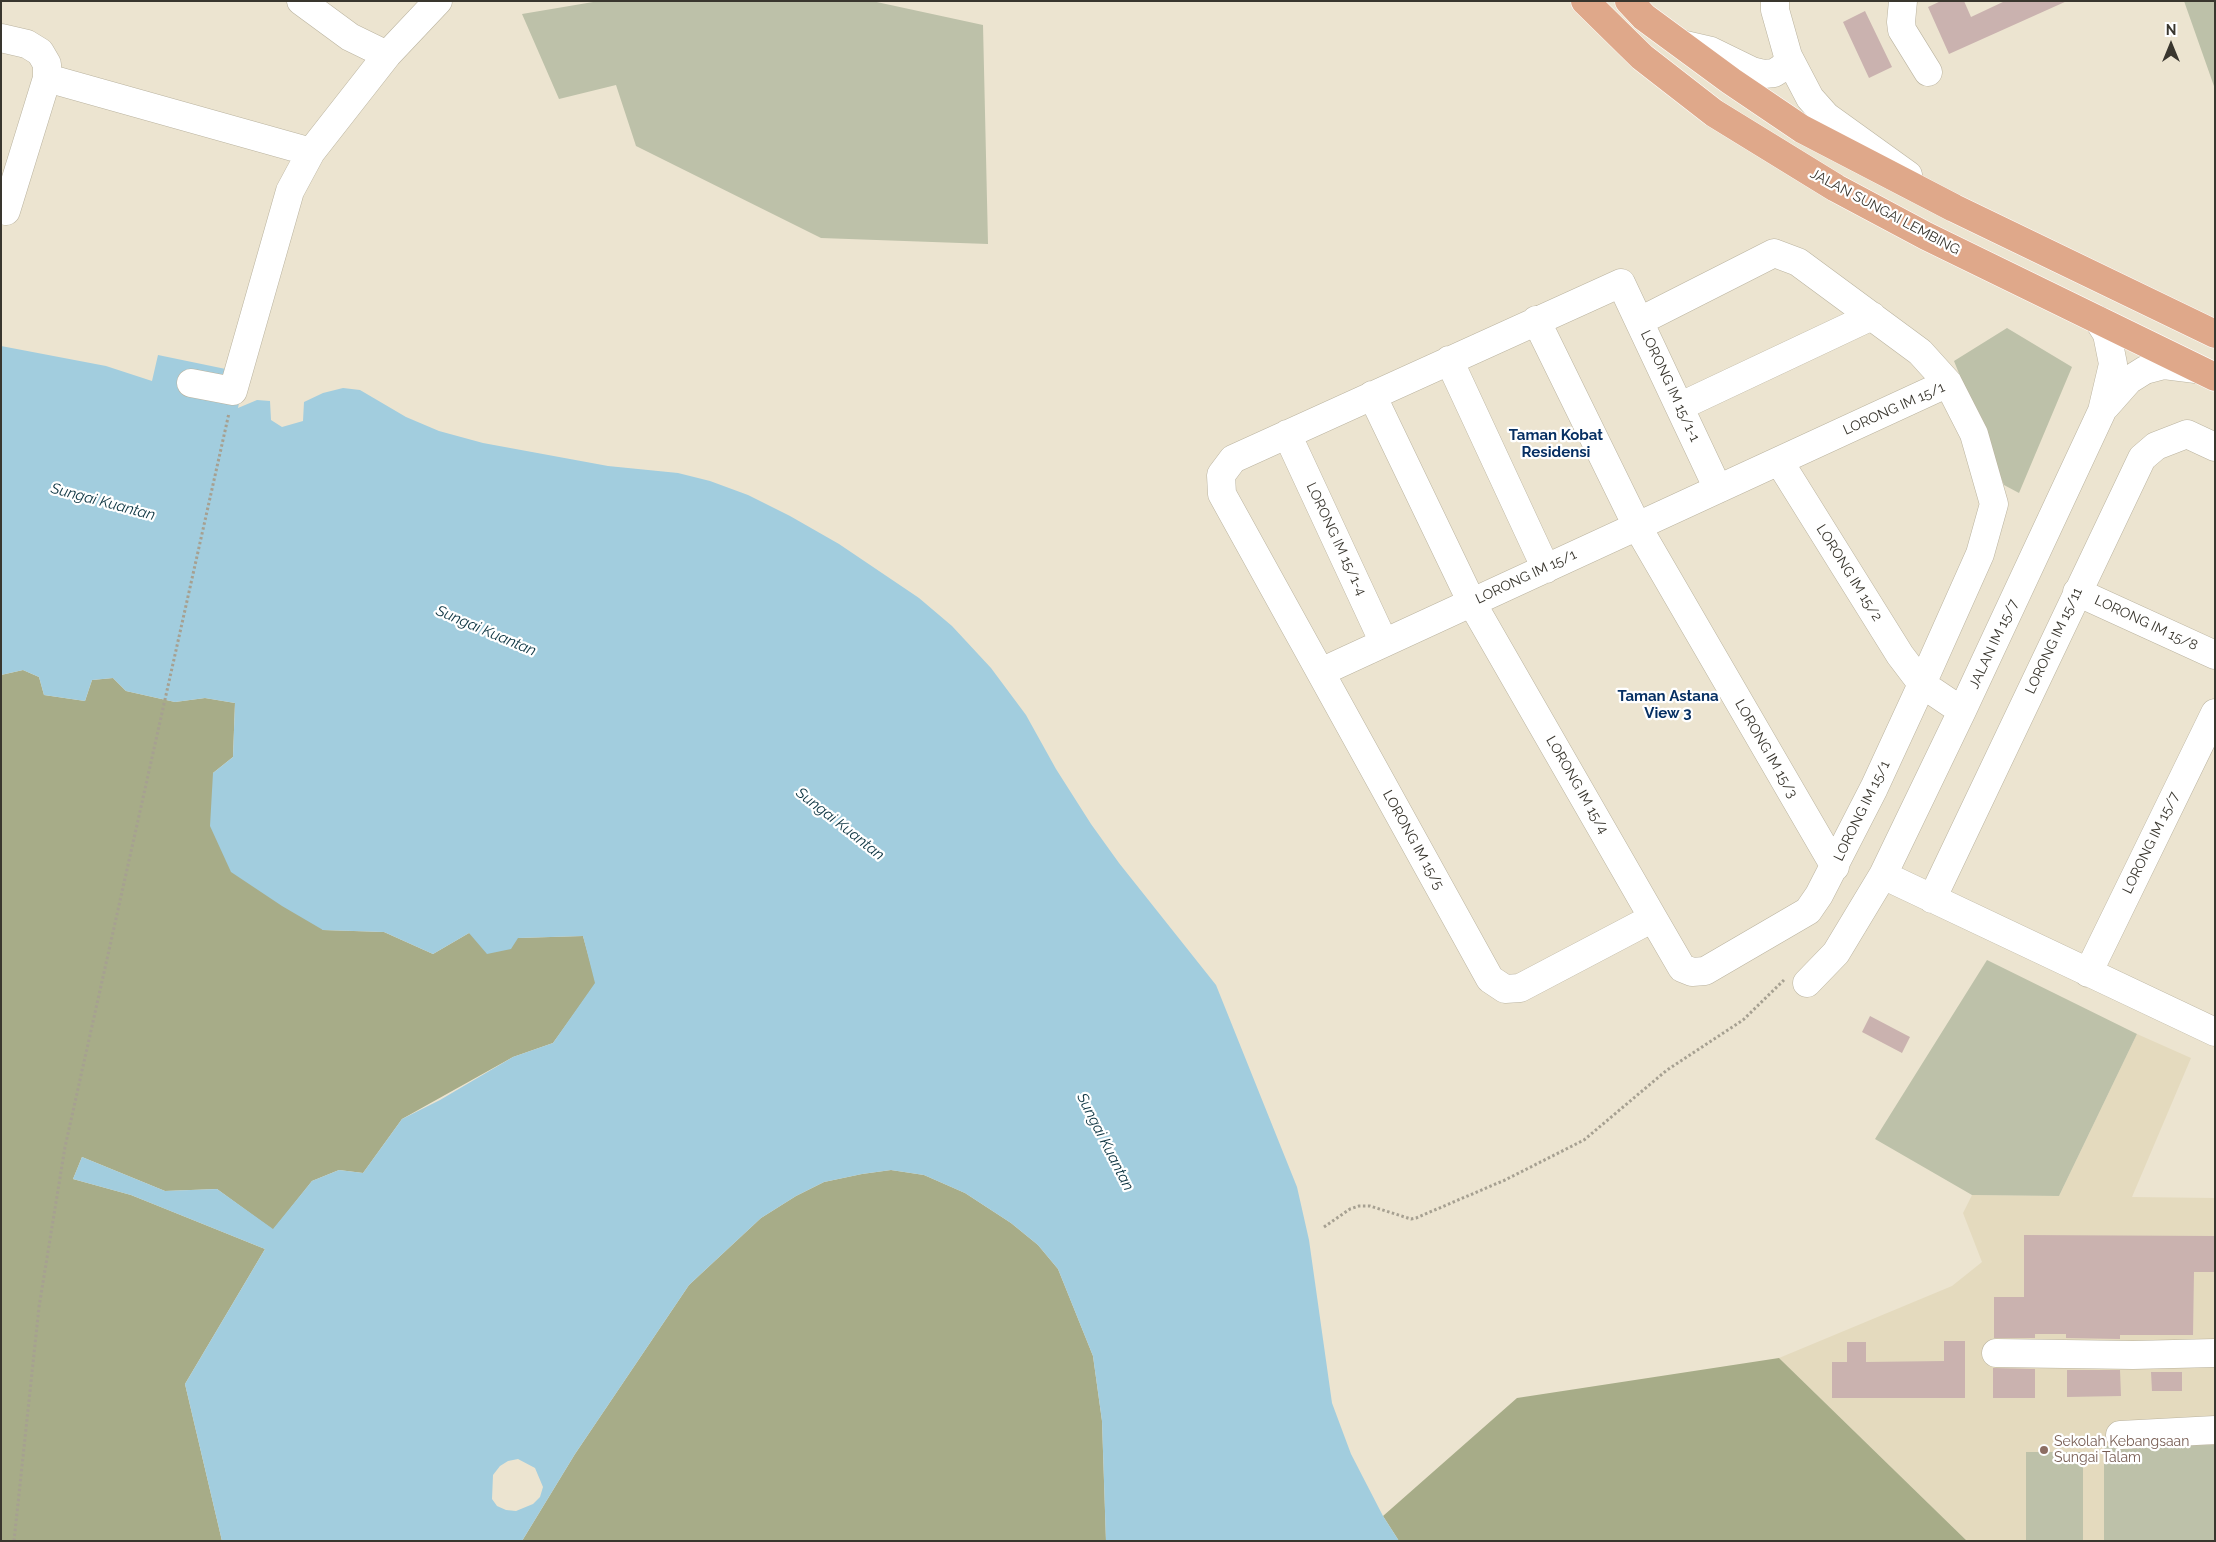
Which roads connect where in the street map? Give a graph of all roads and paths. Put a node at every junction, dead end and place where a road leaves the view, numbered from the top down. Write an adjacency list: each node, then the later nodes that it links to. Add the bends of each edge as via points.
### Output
1 (301, 1): 9 (street, via 350,37)
2 (438, 1): 9 (street)
3 (1585, 1): 19 (main road, JALAN SUNGAI LEMBING, via 1642,56 1714,113 1836,188)
4 (1629, 1): 8 (main road, via 1644,17)
5 (1775, 1): 10 (street)
6 (1903, 1): 11 (street, via 1902,30)
7 (1, 38): 12 (street, via 28,44 40,52 47,64)
8 (1685, 45): 10 (street, via 1711,51 1764,74 1782,68); 14 (main road, via 1802,129)
9 (387, 55): 13 (street)
10 (1788, 56): 14 (street, via 1810,98 1826,116)
11 (1928, 72)
12 (48, 78): 13 (street); 15 (street)
13 (311, 152): 24 (street, via 290,191 234,391)
14 (1954, 208): 21 (main road)
15 (6, 211)
16 (1621, 283): 18 (street, LORONG IM 15/5); 20 (street, LORONG IM 15/1-1)
17 (1872, 316): 20 (street, via 1798,262 1774,253); 25 (street, via 1920,352); 27 (street)
18 (1536, 320): 22 (street, LORONG IM 15/5); 34 (street, LORONG IM 15/3)
19 (2098, 320): 23 (main road, JALAN SUNGAI LEMBING); 28 (street, via 2107,334 2113,364)
20 (1640, 321): 27 (street, LORONG IM 15/1-1)
21 (2215, 334)
22 (1449, 360): 26 (street, LORONG IM 15/5); 35 (street)
23 (2205, 373): 28 (street, via 2164,365 2145,370 2129,380)
24 (191, 383)
25 (1948, 383): 32 (street, LORONG IM 15/1); 41 (street, LORONG IM 15/1, via 1974,434 1994,504 1980,554)
26 (1372, 395): 30 (street, LORONG IM 15/5); 37 (street, LORONG IM 15/4)
27 (1681, 406): 33 (street, LORONG IM 15/1-1)
28 (2102, 411): 42 (street, JALAN IM 15/7)
29 (229, 413): 57 (path, via 65,1146 39,1307)
30 (1288, 434): 38 (street, LORONG IM 15/1-4); 40 (street, LORONG IM 15/5, via 1233,459 1221,475 1222,494)
31 (2215, 447): 36 (street, LORONG IM 15/11, via 2187,434 2156,446 2142,458)
32 (1779, 461): 33 (street, LORONG IM 15/1); 41 (street, LORONG IM 15/2, via 1900,655)
33 (1718, 489): 34 (street, LORONG IM 15/1)
34 (1637, 526): 35 (street, LORONG IM 15/1); 44 (street, LORONG IM 15/3)
35 (1546, 568): 37 (street, LORONG IM 15/1)
36 (2077, 592): 39 (street, LORONG IM 15/8); 46 (street, LORONG IM 15/11)
37 (1472, 602): 38 (street, LORONG IM 15/1); 47 (street, LORONG IM 15/4)
38 (1384, 643): 40 (street, LORONG IM 15/1)
39 (2215, 655)
40 (1321, 672): 47 (street, LORONG IM 15/5, via 1490,979 1505,989 1520,988)
41 (1922, 684): 42 (street, LORONG IM 15/2); 44 (street, LORONG IM 15/1)
42 (1962, 711): 45 (street, JALAN IM 15/7)
43 (2215, 713): 49 (street, LORONG IM 15/7)
44 (1835, 867): 48 (street, LORONG IM 15/1, via 1808,911 1705,971 1692,972)
45 (1882, 875): 46 (street); 50 (street, JALAN IM 15/7, via 1836,953)
46 (1932, 899): 49 (street)
47 (1653, 918): 48 (street, LORONG IM 15/4)
48 (1682, 968)
49 (2088, 973): 51 (street)
50 (1807, 982): 52 (path, via 1795,976 1787,978 1743,1020 1667,1070 1584,1140 1505,1180 1416,1218 1359,1206)
51 (2215, 1032)
52 (1324, 1227)
53 (1996, 1353): 54 (street)
54 (2215, 1353)
55 (2215, 1430): 56 (street)
56 (2120, 1435)
57 (14, 1541)

